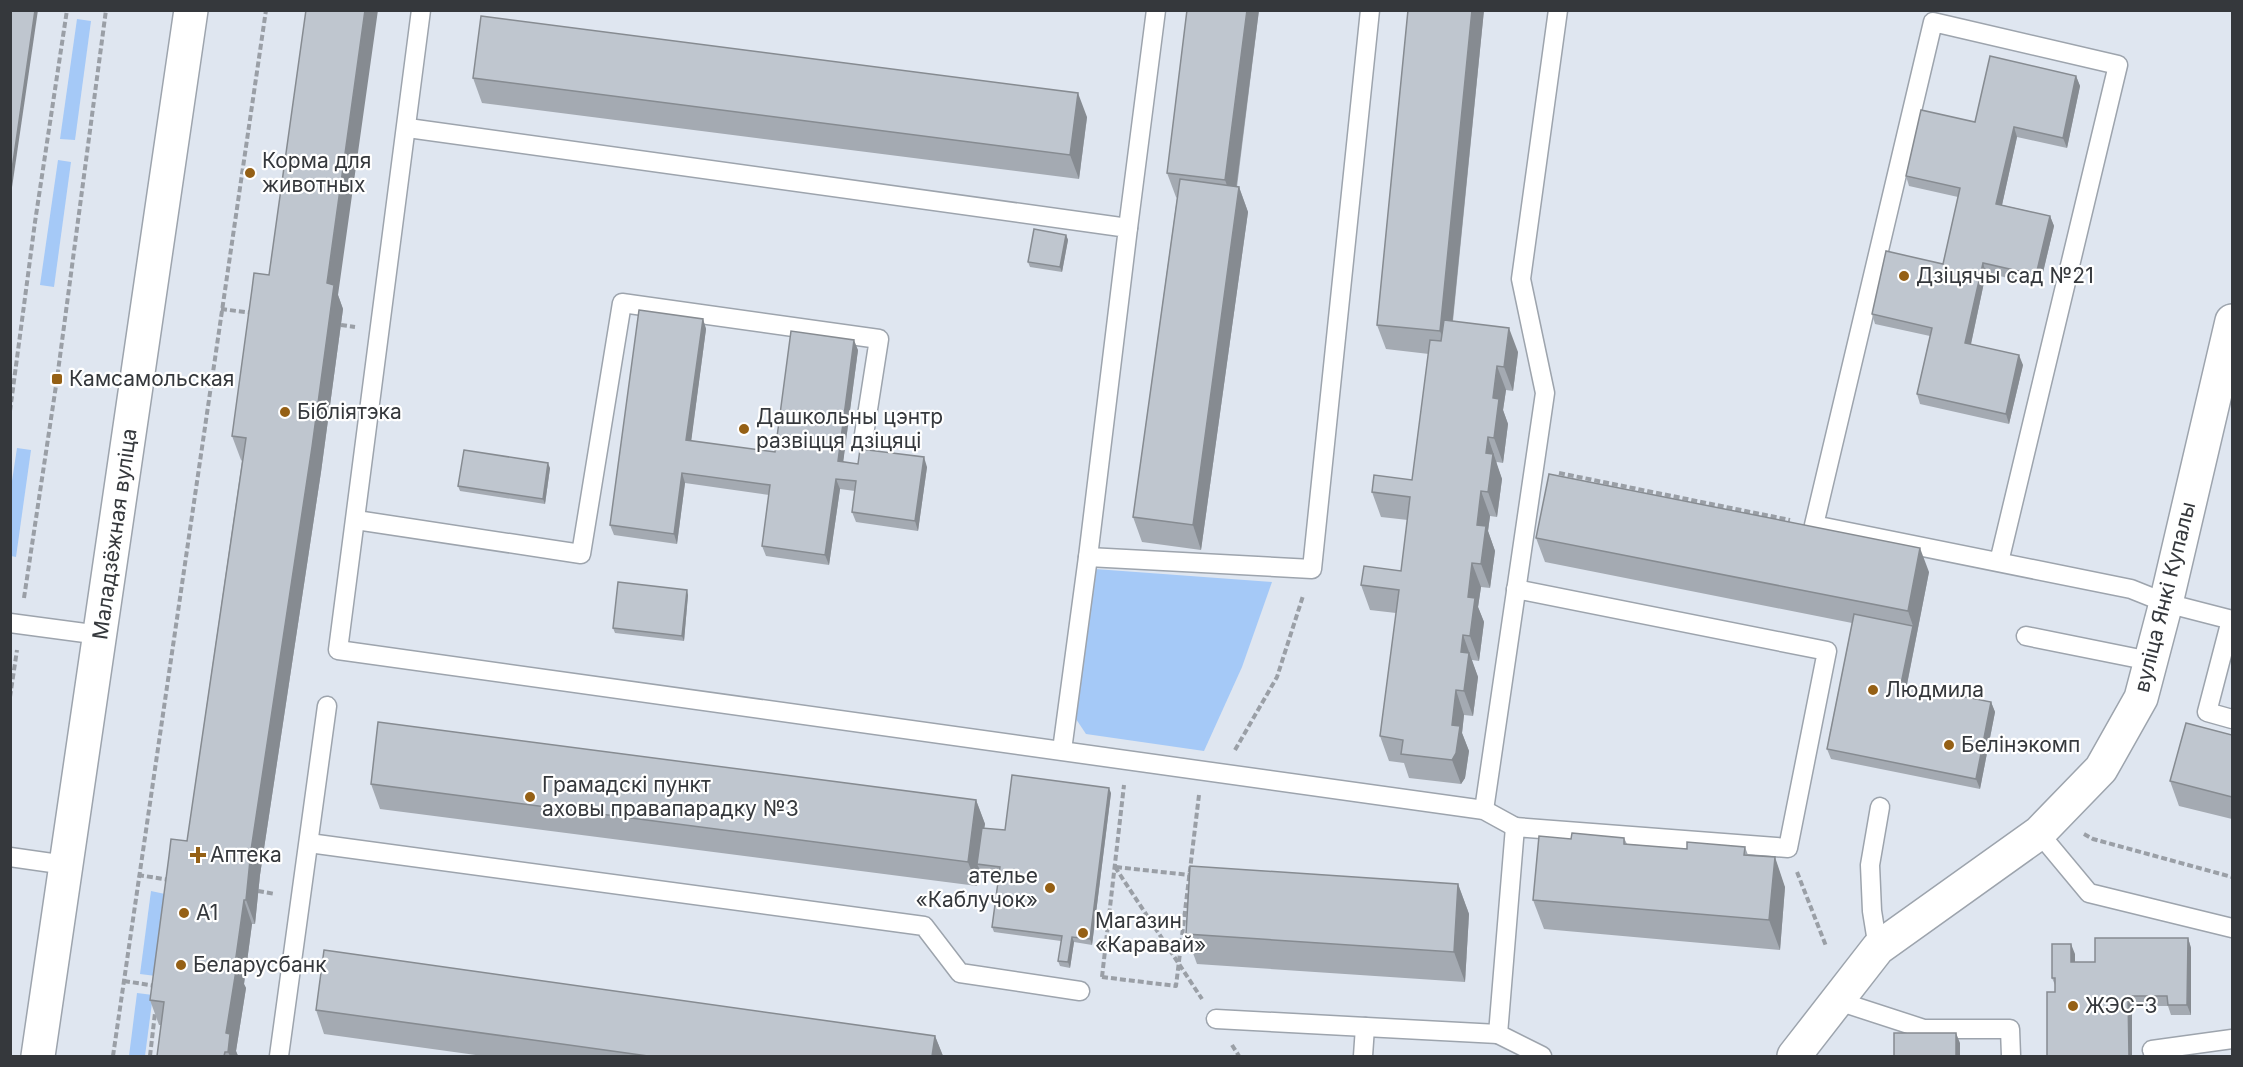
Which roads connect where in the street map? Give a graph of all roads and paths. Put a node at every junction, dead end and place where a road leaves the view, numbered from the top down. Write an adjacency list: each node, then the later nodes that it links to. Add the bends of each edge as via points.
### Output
1 (67, 10): 15 (path)
2 (106, 10): 26 (path, via 57,379)
3 (191, 10): 27 (main road, Маладзёжная вуліца)
4 (266, 10): 11 (path)
5 (421, 10): 9 (lane)
6 (1156, 10): 10 (lane)
7 (1370, 10): 22 (lane)
8 (1558, 10): 17 (lane, via 1521,279 1545,393)
9 (408, 128): 10 (lane); 18 (lane)
10 (1128, 228): 20 (lane)
11 (222, 309): 12 (path); 46 (path)
12 (261, 314)
13 (2232, 321): 14 (main road, вуліца Янкі Купалы)
14 (2225, 381): 24 (main road, вуліца Янкі Купалы)
15 (10, 411)
16 (863, 441): 18 (lane, via 879,339 621,303 581,554)
17 (1534, 469): 19 (path); 23 (lane)
18 (356, 520): 33 (lane, via 337,657)
19 (1814, 525): 21 (lane); 21 (lane, via 1934,22 2118,65)
20 (1088, 557): 22 (lane); 33 (lane)
21 (1999, 562): 24 (lane, via 2131,589)
22 (1312, 569): 36 (path, via 1277,677)
23 (1516, 589): 38 (lane); 42 (lane, via 1827,651)
24 (2166, 603): 25 (lane); 29 (main road, вуліца Янкі Купалы)
25 (2232, 620): 32 (lane, via 2207,712)
26 (15, 624): 27 (lane); 30 (path)
27 (100, 635): 44 (main road, Маладзёжная вуліца)
28 (2026, 636): 29 (lane)
29 (2150, 661): 39 (main road, вуліца Янкі Купалы, via 2141,698 2101,769)
30 (10, 697)
31 (327, 706): 41 (lane)
32 (2232, 719)
33 (1062, 750): 34 (lane)
34 (1127, 760): 35 (lane); 45 (path)
35 (1201, 770): 36 (lane); 47 (path)
36 (1222, 773): 38 (lane)
37 (1880, 807): 52 (lane, via 1870,865)
38 (1484, 810): 40 (lane)
39 (2047, 826): 48 (path); 50 (lane, via 2089,893); 52 (main road, вуліца Янкі Купалы)
40 (1515, 827): 42 (lane); 62 (lane)
41 (309, 843): 57 (lane, via 924,926 960,973); 68 (lane)
42 (1788, 848): 51 (path)
43 (10, 857): 44 (lane)
44 (66, 865): 65 (main road, Маладзёжная вуліца)
45 (1115, 867): 47 (path); 53 (path); 54 (path)
46 (138, 875): 49 (path, via 175,880); 55 (path)
47 (1190, 875): 53 (path)
48 (2232, 877)
49 (172, 886)
50 (2232, 928)
51 (1826, 946)
52 (1878, 948): 58 (main road, вуліца Янкі Купалы)
53 (1179, 966): 54 (path, via 1176,986); 60 (path)
54 (1102, 977): 57 (path, via 1100,993)
55 (124, 981): 56 (path); 66 (path)
56 (159, 986)
57 (1080, 991)
58 (1838, 1001): 72 (main road, вуліца Янкі Купалы); 73 (lane, via 1924,1029 2010,1029)
59 (156, 1010): 67 (path)
60 (1216, 1019): 61 (lane); 69 (path)
61 (1365, 1027): 62 (lane); 70 (lane)
62 (1498, 1034): 71 (lane)
63 (2232, 1039): 64 (lane)
64 (2152, 1050)
65 (38, 1056)
66 (114, 1056)
67 (150, 1056)
68 (279, 1056)
69 (1239, 1056)
70 (1364, 1056)
71 (1542, 1056)
72 (1794, 1056)
73 (2011, 1056)

